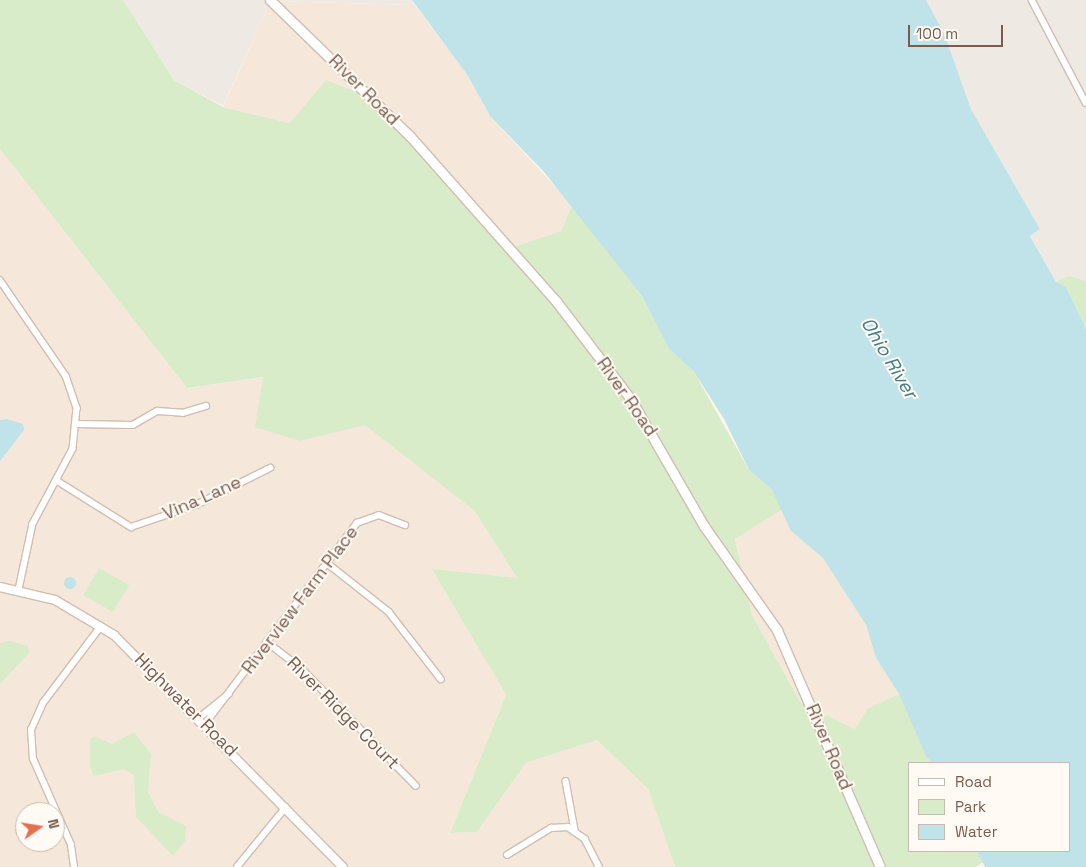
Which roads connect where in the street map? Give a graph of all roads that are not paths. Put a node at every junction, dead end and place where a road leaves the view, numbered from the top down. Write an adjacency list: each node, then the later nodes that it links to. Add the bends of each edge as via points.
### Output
1 (270, 0): 26 (main road, River Road, via 414,141 556,301 630,398 704,526 777,630)
2 (1032, 0): 3 (street)
3 (1086, 103)
4 (0, 280): 6 (street, via 68,380)
5 (206, 406): 6 (street, via 183,413 157,411 133,426)
6 (77, 424): 8 (street, via 73,449)
7 (270, 468): 8 (street, Vina Lane, via 196,505 131,527)
8 (56, 480): 12 (street, via 33,524)
9 (405, 525): 10 (street, Riverview Farm Place, via 379,515 363,519)
10 (327, 563): 14 (street, Riverview Farm Place); 15 (street, via 389,612)
11 (0, 587): 12 (street, Highwater Road)
12 (18, 590): 13 (street, Highwater Road, via 55,600)
13 (101, 626): 16 (street, Highwater Road); 22 (street, via 43,703 31,730 34,759 71,845)
14 (267, 642): 16 (street, Riverview Farm Place, via 229,694); 18 (street, River Ridge Court, via 302,669)
15 (440, 679)
16 (202, 721): 19 (street, Highwater Road)
17 (566, 781): 20 (street)
18 (416, 786)
19 (286, 807): 23 (street); 24 (street, Highwater Road)
20 (575, 830): 21 (street, via 551,828); 25 (street)
21 (507, 855)
22 (74, 867)
23 (238, 867)
24 (343, 867)
25 (599, 867)
26 (880, 867)

